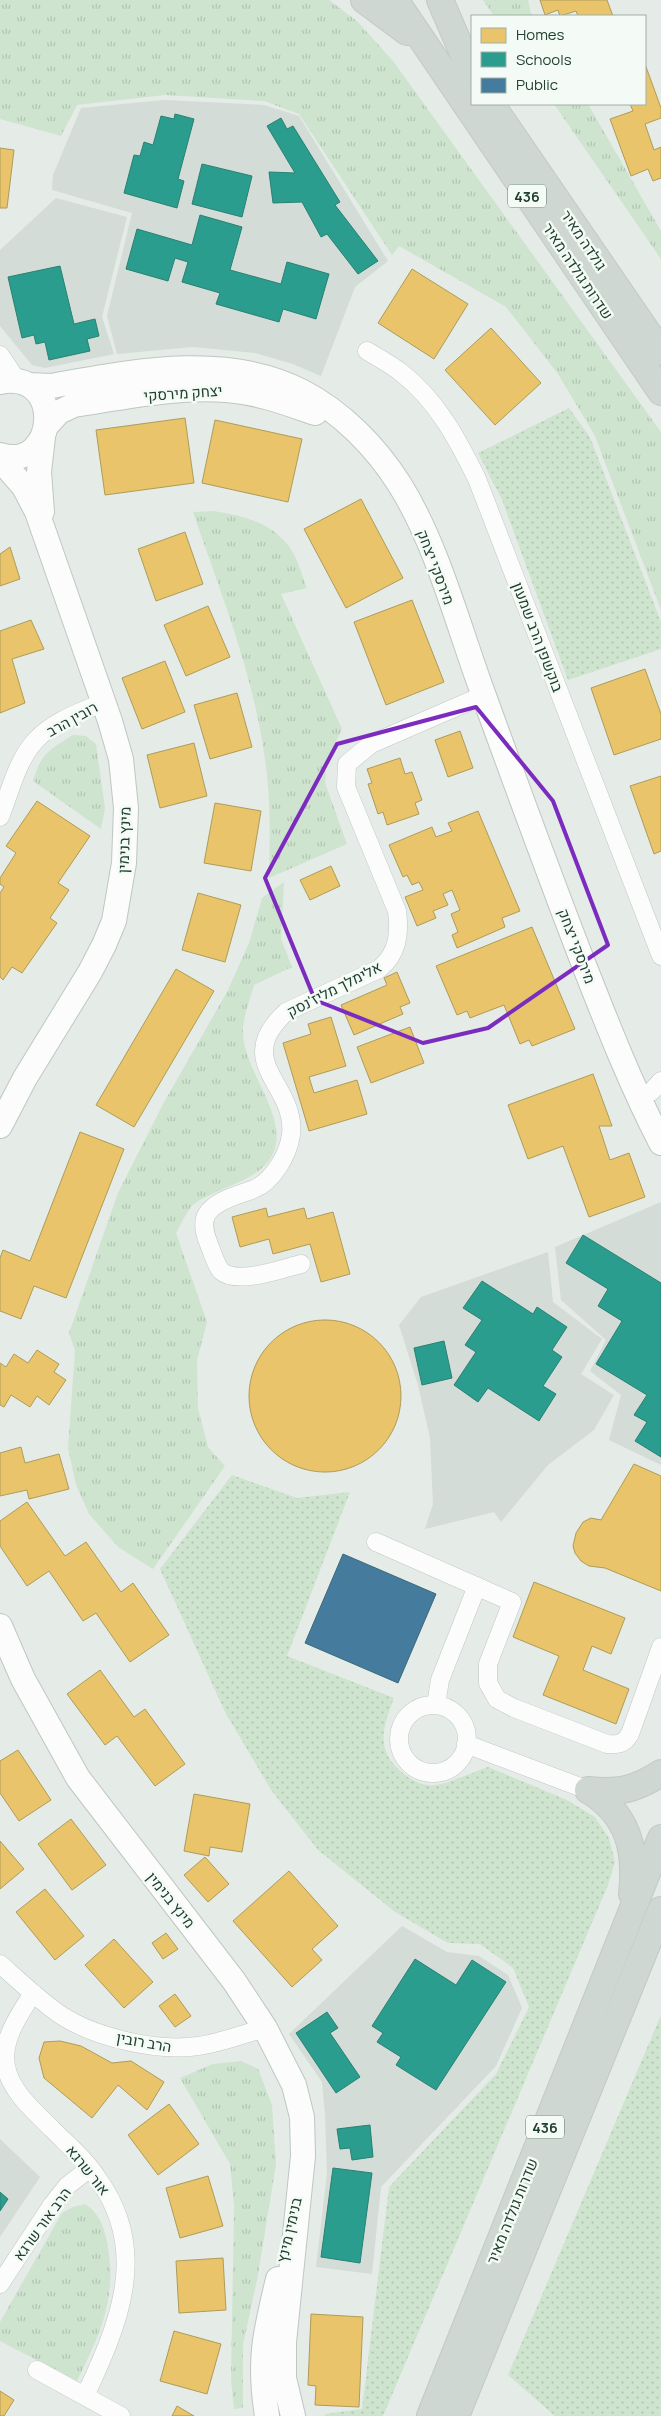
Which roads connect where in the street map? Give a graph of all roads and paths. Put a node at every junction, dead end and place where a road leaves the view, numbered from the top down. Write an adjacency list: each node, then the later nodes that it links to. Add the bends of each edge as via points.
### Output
1 (364, 0): 4 (main road, via 406,31)
2 (395, 0): 4 (main road, שדרות גולדה מאיר / 436)
3 (440, 0): 5 (main road)
4 (429, 53): 11 (main road, שדרות גולדה מאיר / 436)
5 (471, 72)
6 (492, 105): 8 (main road, גולדה מאיר / 436)
7 (367, 351): 20 (street, בוקשפן הרב שמעון, via 402,373 425,394 444,419 477,478)
8 (661, 352)
9 (0, 355): 10 (street)
10 (16, 383): 12 (street, מירסקי יצחק, via 51,386 189,369 246,372 301,391); 13 (street, via 44,402)
11 (661, 392)
12 (350, 425): 13 (street, יצחק מירסקי, via 261,395 225,389 151,394 74,405 59,412); 17 (street, מירסקי יצחק, via 379,456 410,504 430,548)
13 (45, 430): 14 (street, יצחק מירסקי, via 27,452 16,456); 16 (street, via 40,495)
14 (0, 454)
15 (0, 459): 16 (street, via 24,487)
16 (46, 536): 18 (street, מינץ בנימין)
17 (484, 695): 21 (street, מירסקי יצחק); 25 (street, אלימלך מליז'נסק, via 371,744 347,764 346,787 397,911 396,945 390,960 379,969 286,1012 274,1023 266,1036 264,1050 266,1063 291,1122 286,1151 269,1178 256,1188 216,1206 208,1214 205,1224 205,1237 219,1269 228,1276 241,1278)
18 (104, 702): 19 (street, רובין הרב, via 52,727 36,740 11,784); 23 (street, מינץ בנימין, via 121,759 126,808 124,863 114,921 90,972)
19 (0, 817)
20 (661, 956)
21 (613, 1039): 22 (street); 24 (street)
22 (658, 1093)
23 (0, 1126)
24 (661, 1143)
25 (301, 1264)
26 (376, 1542): 27 (street)
27 (477, 1586): 29 (street, via 512,1602 488,1664 488,1683 497,1699 607,1744 625,1742 630,1734); 30 (street, via 440,1680)
28 (0, 1626): 39 (street, מינץ בנימין, via 27,1688 78,1778 218,1959)
29 (661, 1647)
30 (436, 1706): 31 (street, via 452,1711 464,1724); 31 (street, via 418,1708 405,1719 400,1730 402,1752 412,1766 435,1773 446,1770 456,1764)
31 (466, 1744): 33 (street)
32 (661, 1773): 33 (main road, via 634,1788)
33 (588, 1790): 36 (main road, via 610,1806 630,1841 633,1875)
34 (661, 1838): 36 (main road, שדרות גולדה מאיר / 436)
35 (661, 1910): 49 (main road, שדרות גולדה מאיר / 436)
36 (629, 1916): 48 (main road, שדרות גולדה מאיר / 436)
37 (0, 1964): 38 (street)
38 (33, 1993): 39 (street, הרב רובין, via 79,2025 111,2036 171,2048 200,2046); 40 (street, אור שרגא, via 10,2034 6,2066 23,2099)
39 (265, 2028): 41 (street, מינץ בנימין, via 294,2085 302,2117)
40 (90, 2168): 42 (street, הרב אור שרגא, via 67,2186 52,2205); 44 (street, אור שרגא, via 112,2200 122,2232 126,2284 107,2350)
41 (300, 2185): 46 (street, בנימין מינץ, via 264,2339 262,2384); 47 (street, בנימין מינץ, via 284,2342 284,2378)
42 (0, 2284)
43 (38, 2370): 44 (street)
44 (85, 2396): 45 (street)
45 (121, 2416)
46 (267, 2416)
47 (293, 2416)
48 (430, 2416)
49 (456, 2416)

